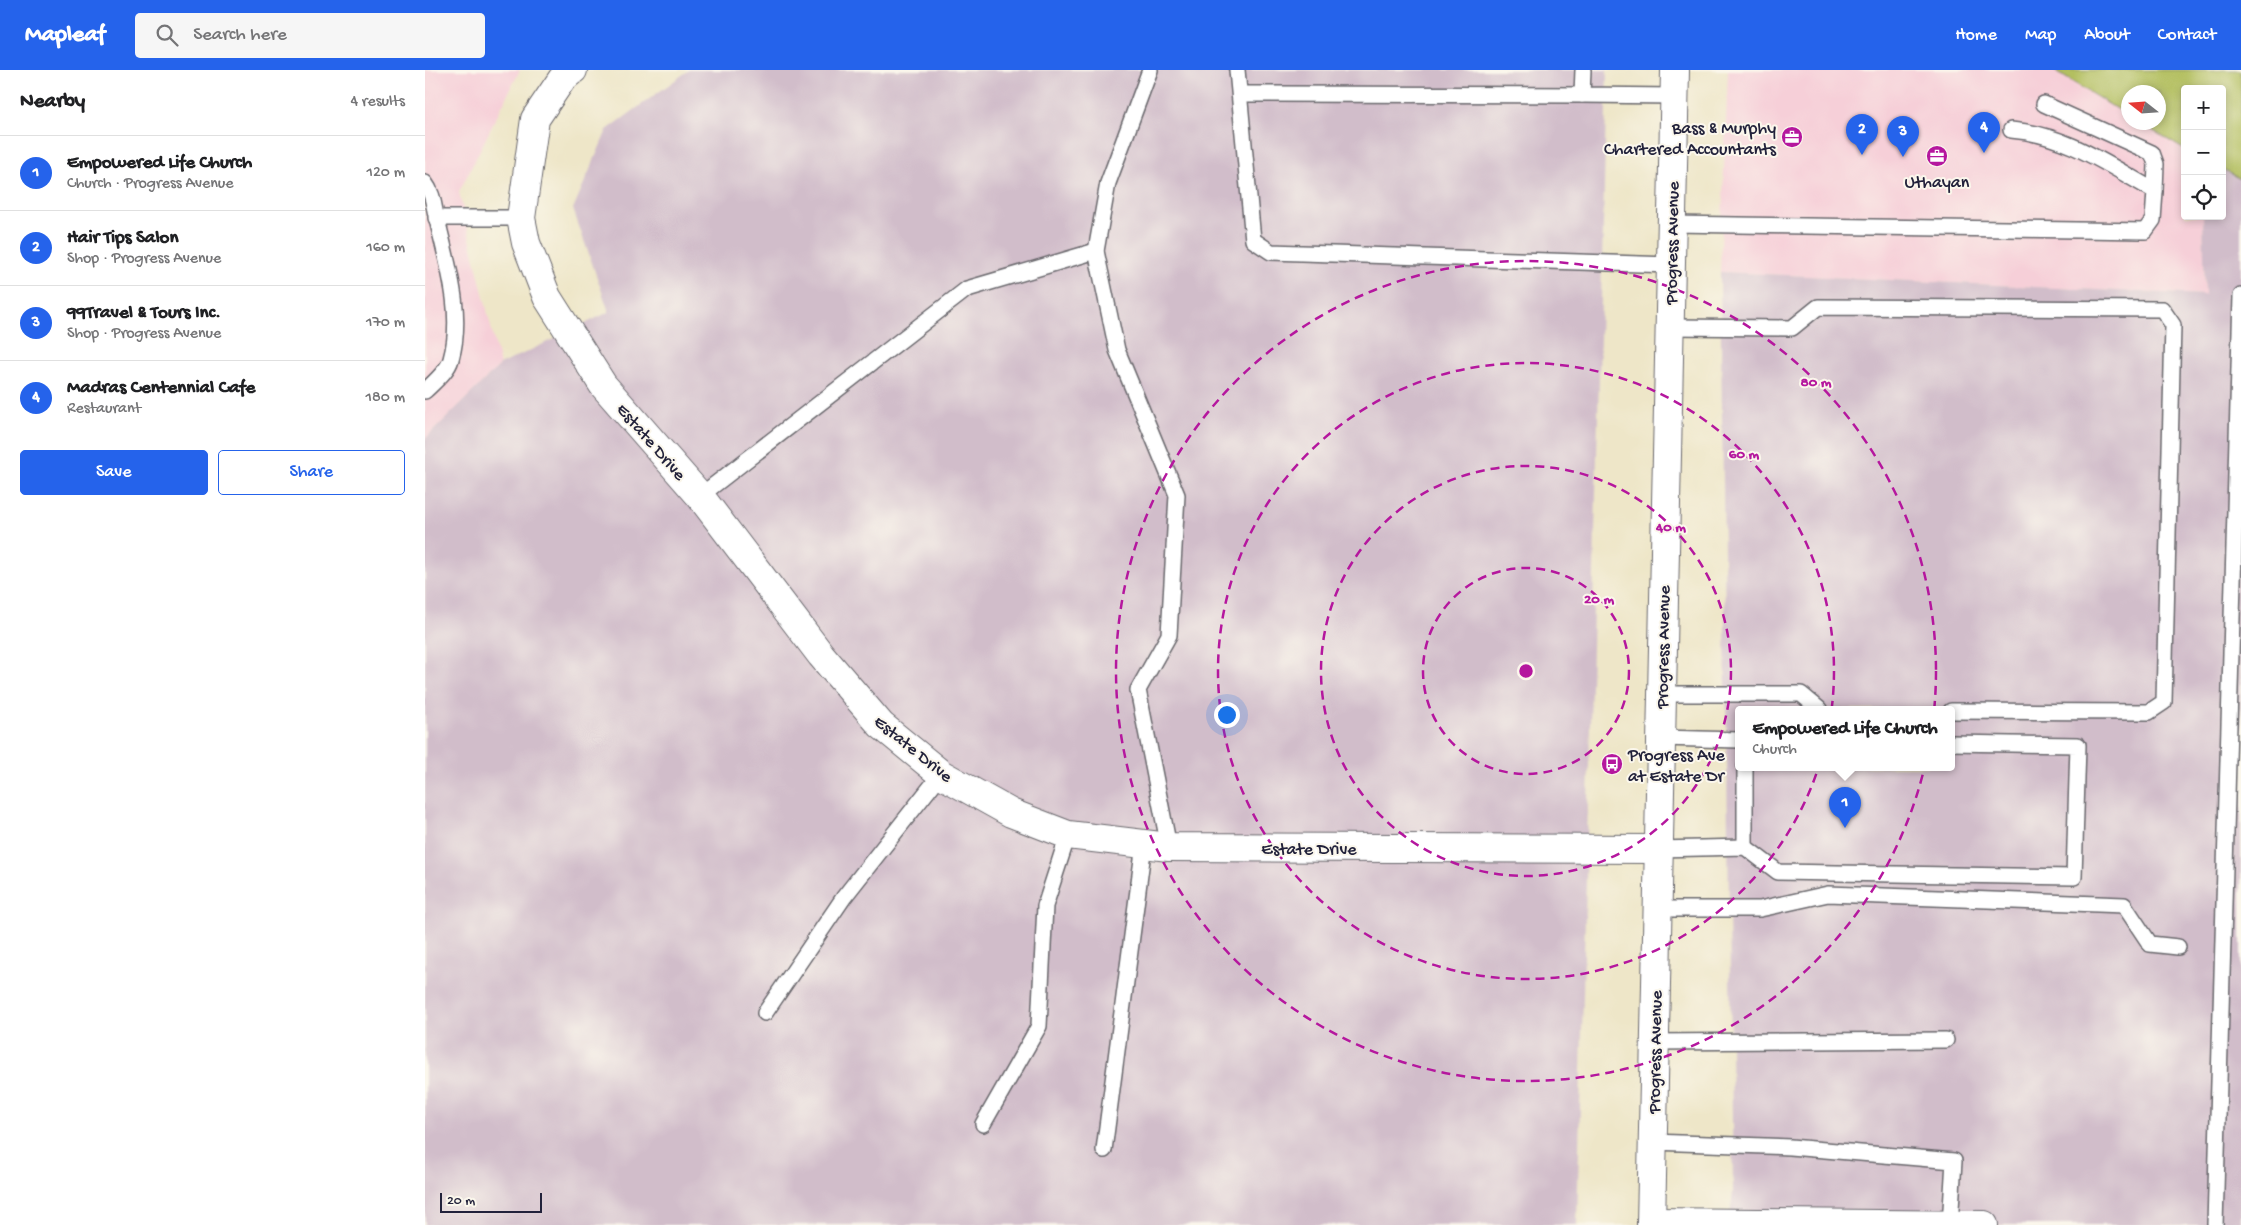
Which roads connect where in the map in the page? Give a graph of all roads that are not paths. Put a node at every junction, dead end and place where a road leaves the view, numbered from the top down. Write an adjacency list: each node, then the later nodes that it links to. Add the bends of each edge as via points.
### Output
1 (573, 70): 13 (street, Estate Drive, via 562,79 535,119)
2 (1150, 70): 15 (lane, via 1108,183)
3 (1237, 70): 6 (lane)
4 (1583, 70): 7 (lane)
5 (1675, 83): 7 (lane); 14 (street, Progress Avenue)
6 (1240, 94): 7 (lane); 16 (lane, via 1253,240 1271,252)
7 (1582, 96)
8 (2044, 104): 10 (lane, via 2152,153 2156,164)
9 (2011, 130): 10 (lane, via 2033,131 2069,144)
10 (2155, 191): 14 (lane, via 2153,220 2145,231)
11 (428, 192): 12 (lane)
12 (436, 218): 13 (lane); 19 (lane, via 447,257 455,337 451,361)
13 (521, 218): 20 (street, Estate Drive, via 526,242 547,297 603,385)
14 (1672, 224): 16 (street, Progress Avenue)
15 (1096, 251): 20 (lane, via 967,288); 30 (lane, via 1117,350 1177,495 1169,635 1139,690)
16 (1671, 265): 18 (street, Progress Avenue)
17 (2241, 296): 44 (lane)
18 (1669, 327): 21 (street, Progress Avenue); 23 (lane, via 1792,328 1818,307 2162,309 2173,325 2164,702 2149,712)
19 (425, 391)
20 (701, 496): 28 (street, Estate Drive, via 821,655 881,725)
21 (1661, 694): 22 (lane, via 1801,694); 24 (street, Progress Avenue)
22 (1815, 706)
23 (1955, 711)
24 (1660, 738): 25 (lane); 32 (street, Progress Avenue)
25 (1735, 740)
26 (1955, 743): 31 (lane, via 2078,745 2074,877 1778,872)
27 (1745, 771): 31 (lane)
28 (941, 774): 29 (street, Estate Drive, via 1011,813); 35 (lane, via 844,897)
29 (1068, 835): 30 (street, Estate Drive); 38 (lane, via 1045,906 1039,1026)
30 (1157, 846): 32 (street, Estate Drive); 40 (lane)
31 (1745, 847): 32 (lane)
32 (1658, 849): 33 (street, Progress Avenue)
33 (1657, 909): 34 (lane, via 1760,909 1828,894 2124,905 2151,944); 37 (street, Progress Avenue)
34 (2178, 947)
35 (765, 1013)
36 (1946, 1040): 37 (lane)
37 (1654, 1042): 39 (street, Progress Avenue)
38 (983, 1124)
39 (1652, 1142): 41 (street, Progress Avenue); 42 (lane, via 1790,1147 1953,1161)
40 (1104, 1150)
41 (1651, 1223): 42 (street)
42 (1950, 1224): 43 (street)
43 (1984, 1225)
44 (2215, 1225)

